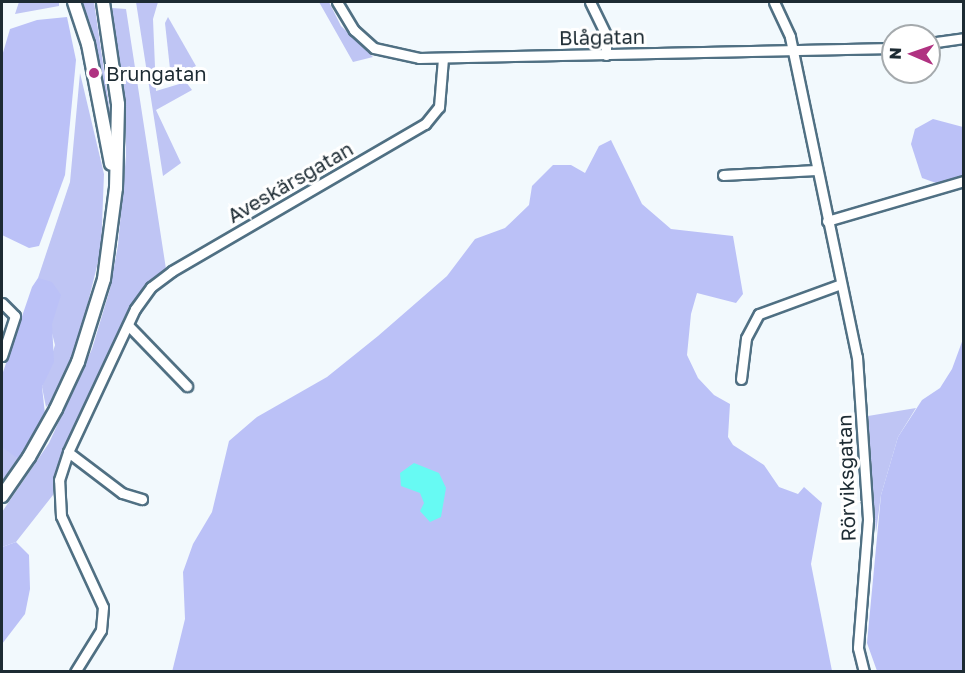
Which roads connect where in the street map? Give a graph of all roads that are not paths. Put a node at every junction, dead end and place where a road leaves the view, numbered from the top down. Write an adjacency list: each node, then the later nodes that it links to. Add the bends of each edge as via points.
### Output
1 (74, 2): 15 (street, via 88,44)
2 (103, 2): 15 (street, via 118,104)
3 (337, 2): 11 (street, Blågatan, via 354,30 374,48 403,57)
4 (590, 2): 10 (street, via 606,34)
5 (774, 2): 9 (street, Rörviksgatan)
6 (963, 38): 7 (street)
7 (941, 41)
8 (881, 48): 9 (street, Blågatan)
9 (793, 51): 10 (street, Blågatan); 12 (street, Rörviksgatan)
10 (606, 55): 11 (street, Blågatan)
11 (443, 58): 19 (street, Aveskärsgatan, via 439,107 425,124 167,275 142,297)
12 (816, 170): 13 (street); 16 (street, Rörviksgatan)
13 (723, 175)
14 (963, 181): 16 (street)
15 (116, 188): 24 (street, via 104,279 78,362 44,434)
16 (827, 222): 17 (street, Rörviksgatan)
17 (841, 284): 21 (street, via 759,314 746,338); 27 (street, Rörviksgatan, via 862,399 868,534 858,648)
18 (2, 303): 20 (street, via 15,316)
19 (128, 325): 22 (street); 23 (street, Aveskärsgatan)
20 (2, 356)
21 (741, 379)
22 (187, 386)
23 (68, 452): 25 (street, via 122,493); 26 (street, Aveskärsgatan, via 59,480 61,516 100,597 103,617 95,645)
24 (2, 496)
25 (142, 499)
26 (75, 672)
27 (864, 672)

